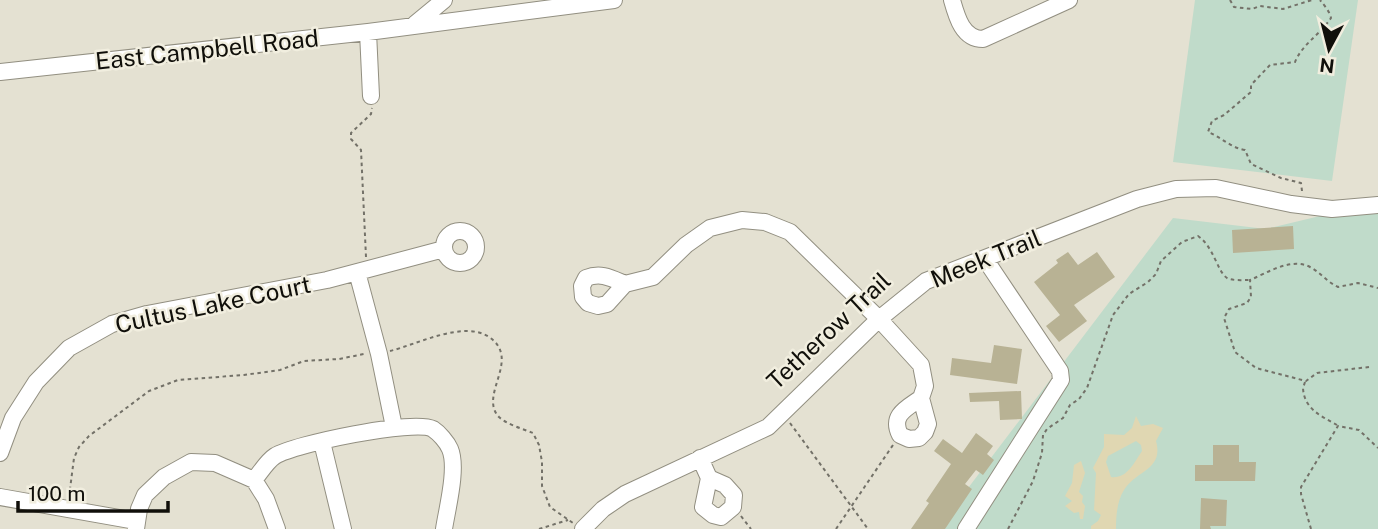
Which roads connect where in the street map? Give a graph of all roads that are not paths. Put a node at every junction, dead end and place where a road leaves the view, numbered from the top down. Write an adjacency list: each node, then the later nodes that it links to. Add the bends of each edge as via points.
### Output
1 (444, 0): 5 (street)
2 (614, 0): 5 (street, East Campbell Road)
3 (953, 0): 4 (street, via 967,35 983,39)
4 (1069, 0)
5 (413, 25): 6 (street, East Campbell Road)
6 (368, 32): 7 (street, East Campbell Road); 8 (street)
7 (0, 72)
8 (371, 96)
9 (1378, 205): 11 (street, Meek Trail, via 1332,209 1216,188 1177,189)
10 (444, 249): 12 (street, Cultus Lake Court)
11 (985, 259): 14 (street, Meek Trail, via 926,281); 28 (street, via 1060,371 1061,380)
12 (363, 269): 16 (street); 18 (street, Cultus Lake Court, via 112,324 69,348 36,382 13,418)
13 (625, 284): 14 (street, via 653,277 686,244 710,228 742,220 765,222 790,232)
14 (879, 319): 15 (street, via 921,365); 19 (street, Meek Trail, via 768,427)
15 (922, 398): 15 (street, via 896,418 900,435 919,438 925,432 928,424)
16 (394, 427): 17 (street); 27 (street, via 432,429 451,450)
17 (322, 442): 21 (street, via 275,456); 26 (street)
18 (0, 453)
19 (700, 458): 20 (street); 24 (street, Meek Trail, via 625,494)
20 (709, 478): 20 (street, via 703,507 721,517 733,507 734,495)
21 (254, 480): 23 (street, via 215,463 191,462 164,477 145,495); 25 (street)
22 (0, 497): 23 (street)
23 (136, 525)
24 (578, 526)
25 (277, 529)
26 (344, 529)
27 (444, 529)
28 (966, 529)

